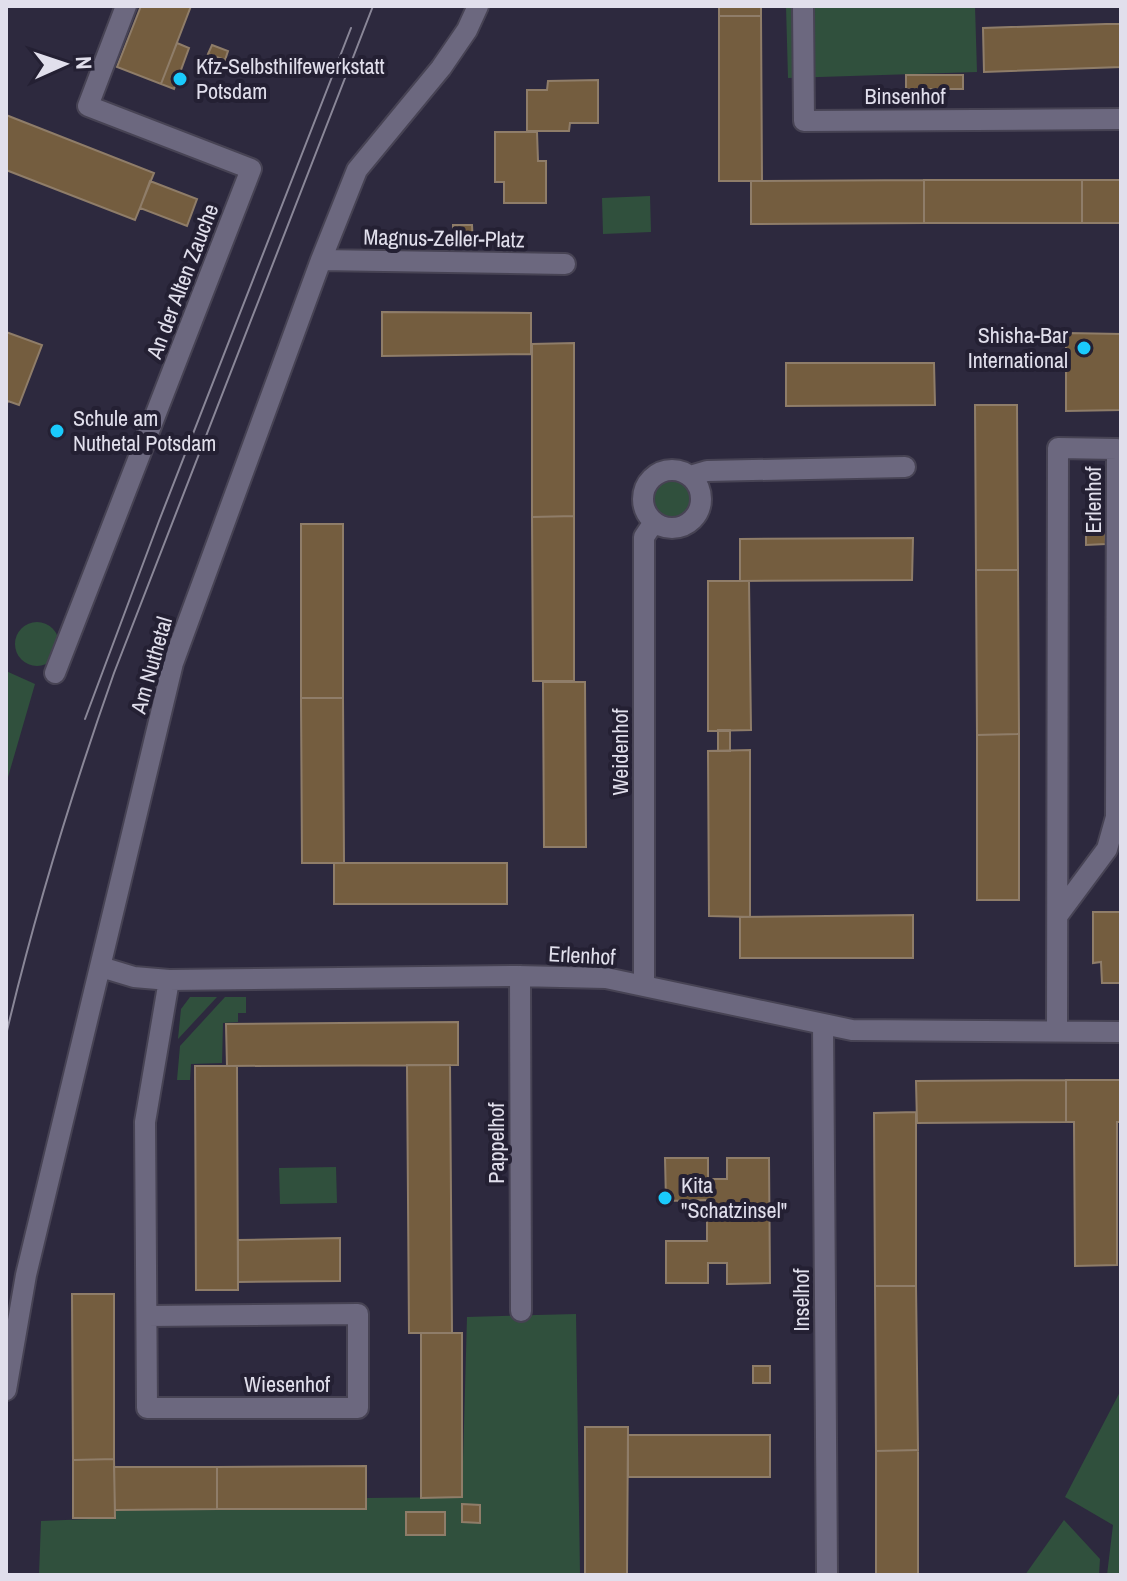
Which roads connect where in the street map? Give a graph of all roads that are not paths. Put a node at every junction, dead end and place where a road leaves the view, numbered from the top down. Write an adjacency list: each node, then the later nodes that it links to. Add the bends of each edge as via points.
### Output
1 (126, 6): 10 (street, An der Alten Zauche, via 88,106 251,169)
2 (478, 6): 5 (street, Am Nuthetal, via 441,68 357,170)
3 (803, 6): 4 (street, Binsenhof, via 804,121)
4 (1121, 119)
5 (321, 260): 6 (street, Magnus-Zeller-Platz); 12 (street, Am Nuthetal, via 173,663)
6 (565, 264)
7 (905, 467): 8 (street, Weidenhof, via 707,471)
8 (690, 476): 9 (street, Weidenhof, via 667,470 653,477 643,500); 9 (street, via 701,495 691,521 668,528)
9 (654, 522): 15 (street, Weidenhof, via 644,537)
10 (55, 673)
11 (1058, 915): 11 (street, Erlenhof, via 1107,849 1116,817 1117,449 1058,448); 17 (street, Erlenhof)
12 (101, 967): 14 (street, Erlenhof); 21 (street, Am Nuthetal, via 26,1275)
13 (520, 976): 14 (street, Erlenhof); 15 (street, Erlenhof, via 606,978); 19 (street, Pappelhof)
14 (169, 980): 20 (street, Wiesenhof, via 145,1122)
15 (644, 985): 16 (street, Erlenhof)
16 (823, 1025): 17 (street, Erlenhof, via 852,1030); 22 (street, Inselhof)
17 (1057, 1030): 18 (street, Erlenhof)
18 (1121, 1032)
19 (521, 1311)
20 (147, 1316): 20 (street, Wiesenhof, via 147,1408 358,1408 358,1314)
21 (6, 1390)
22 (827, 1575)

